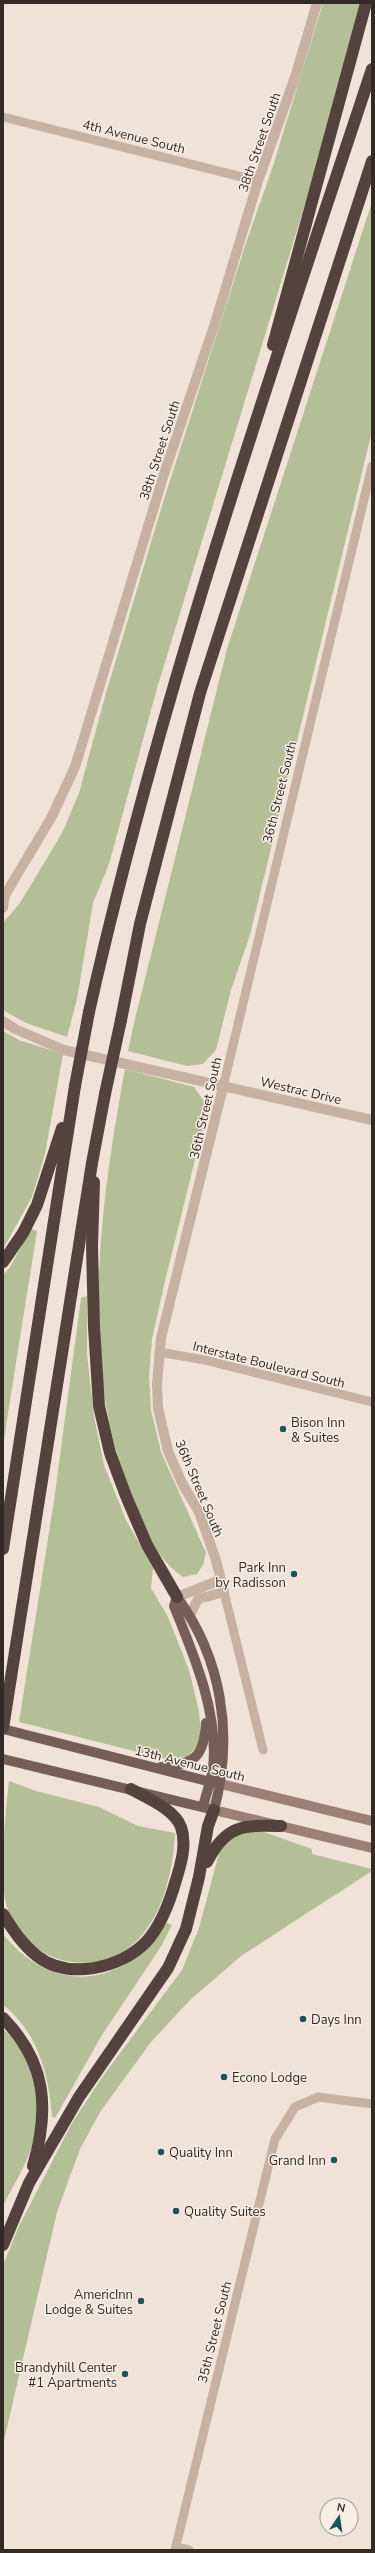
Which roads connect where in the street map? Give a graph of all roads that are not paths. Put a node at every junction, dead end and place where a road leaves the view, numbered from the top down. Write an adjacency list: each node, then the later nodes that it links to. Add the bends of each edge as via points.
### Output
1 (317, 3): 6 (street, 38th Street South, via 295,77)
2 (366, 3): 7 (highway, via 342,99 282,308)
3 (372, 69): 7 (highway)
4 (3, 117): 6 (street, 4th Avenue South)
5 (372, 160): 15 (highway, bridge, via 200,693 140,924)
6 (258, 181): 9 (street, 38th Street South, via 216,320 164,474 75,767 52,818)
7 (255, 421): 13 (highway, bridge, via 170,699 111,915)
8 (372, 466): 12 (street, 36th Street South)
9 (4, 896): 10 (street, 38th Street South)
10 (3, 908)
11 (3, 1021): 12 (street, Westrac Drive, via 15,1029 64,1050)
12 (223, 1087): 14 (street, Westrac Drive); 17 (street, 36th Street South)
13 (74, 1091): 16 (highway, via 37,1205 23,1233); 19 (highway)
14 (372, 1120)
15 (92, 1163): 22 (highway, via 96,1194 92,1246 99,1406 110,1453 126,1496 148,1545); 25 (highway)
16 (3, 1262)
17 (159, 1352): 18 (street, Interstate Boulevard South, via 203,1360); 20 (street, 36th Street South, via 158,1408 168,1451 182,1483 199,1512 215,1557)
18 (372, 1402)
19 (3, 1549)
20 (220, 1580): 21 (street, 36th Street South); 22 (street)
21 (224, 1592): 23 (street, via 198,1599); 26 (street, 36th Street South)
22 (176, 1597): 23 (main road); 24 (main road, via 174,1606)
23 (190, 1615): 30 (main road, via 210,1654 219,1692 224,1753)
24 (207, 1703): 28 (main road, via 202,1750 195,1758 182,1765); 29 (main road, via 213,1749)
25 (3, 1729): 28 (main road, 13th Avenue South)
26 (263, 1750)
27 (3, 1759): 31 (main road)
28 (154, 1768): 29 (main road, 13th Avenue South)
29 (210, 1782): 30 (main road, 13th Avenue South); 32 (main road)
30 (221, 1784): 32 (main road); 33 (main road, 13th Avenue South)
31 (131, 1789): 32 (main road); 37 (highway, via 170,1812 181,1826 184,1842 180,1865 166,1908 146,1942 128,1956 106,1966 83,1969 60,1966 38,1956 17,1937)
32 (209, 1808): 34 (main road); 36 (highway)
33 (372, 1821)
34 (282, 1826): 35 (main road); 36 (highway, via 247,1825 236,1829 214,1848)
35 (372, 1848)
36 (200, 1877): 40 (highway, via 186,1929 168,1968 79,2098)
37 (3, 1914)
38 (3, 2018): 40 (highway, via 18,2034 31,2055 43,2092 41,2136)
39 (372, 2104): 42 (street, 35th Street South, via 318,2097 294,2107 275,2139)
40 (29, 2183): 41 (highway)
41 (3, 2245)
42 (175, 2548): 43 (street)
43 (188, 2550)

